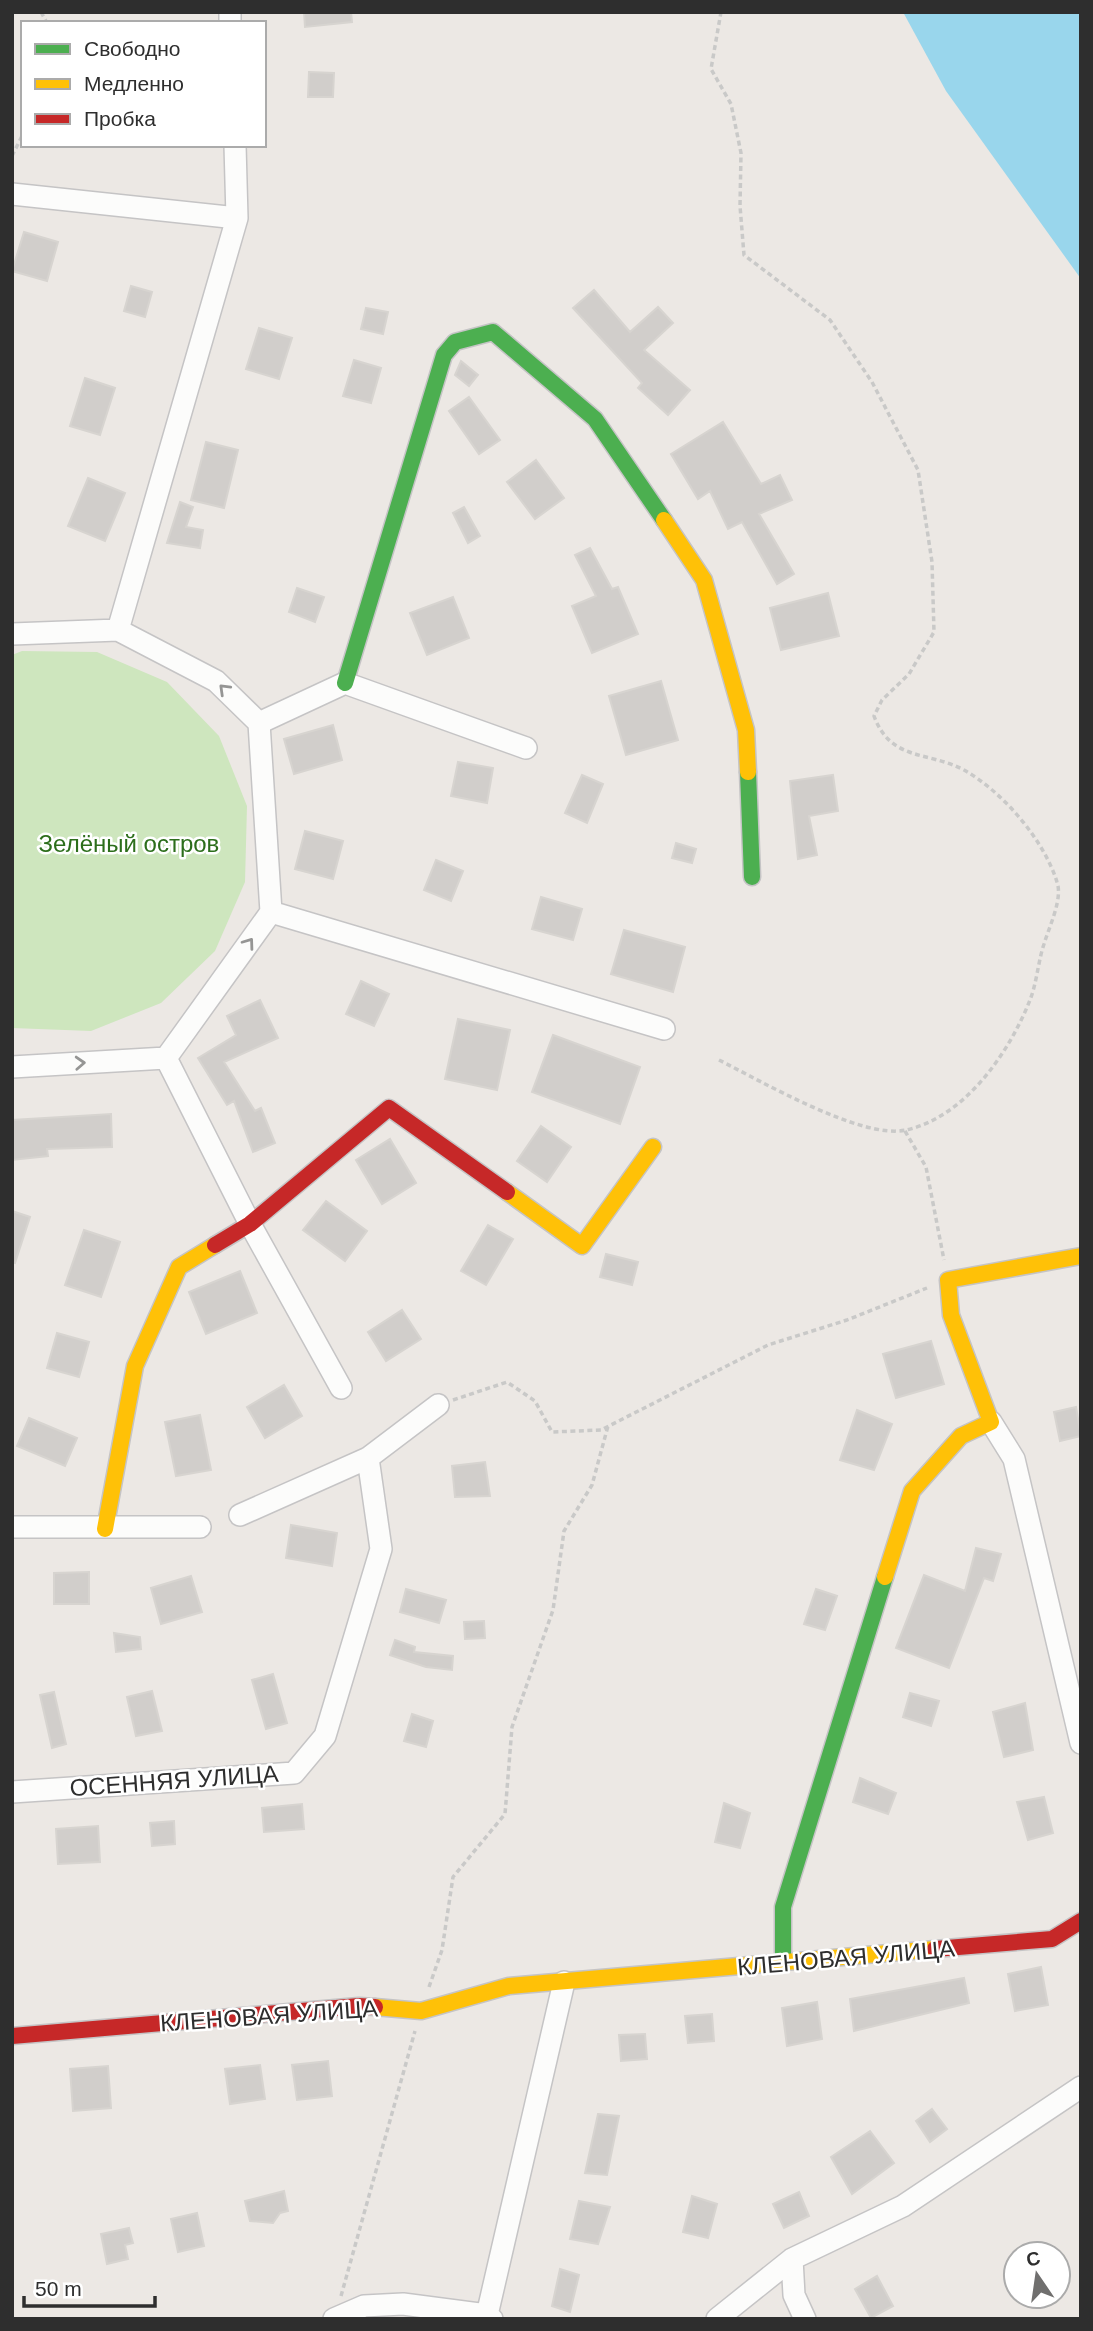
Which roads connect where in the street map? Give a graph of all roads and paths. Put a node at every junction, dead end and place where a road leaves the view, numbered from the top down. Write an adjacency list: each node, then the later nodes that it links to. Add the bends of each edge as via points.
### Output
1 (721, 12): 18 (path, via 711,69 731,104 741,153 744,255 830,320 872,382 918,470 932,562 934,632 909,674 882,700 874,716 880,733 897,747 963,770 1009,806 1040,842 1059,885 1030,1000 990,1073 954,1108)
2 (21, 138): 4 (path)
3 (235, 147): 6 (street)
4 (12, 156)
5 (12, 194): 6 (street)
6 (237, 218): 7 (street)
7 (118, 631): 8 (street); 10 (street, one-way to 7, via 216,681)
8 (12, 634)
9 (345, 683): 10 (street); 11 (street); 12 (street, via 444,355 455,342 493,332 595,419 704,580 746,730)
10 (259, 723): 13 (street)
11 (526, 748)
12 (751, 877)
13 (271, 912): 14 (street); 15 (street, one-way to 13)
14 (664, 1029)
15 (166, 1058): 17 (street, one-way to 15); 20 (street)
16 (719, 1060): 18 (path, via 856,1125)
17 (12, 1067)
18 (905, 1131): 22 (path, via 926,1167)
19 (653, 1147): 20 (street, via 582,1246 389,1108)
20 (250, 1224): 23 (street); 31 (street, via 179,1267 135,1366)
21 (1081, 1256): 22 (street)
22 (948, 1280): 25 (street, via 951,1314); 26 (path, via 768,1345)
23 (341, 1388)
24 (438, 1405): 26 (path, via 507,1382 535,1401 552,1432); 27 (street)
25 (991, 1422): 32 (street, via 1014,1459); 35 (street, via 961,1436 912,1491 783,1907)
26 (608, 1426): 37 (path, via 592,1485 564,1531 553,1610 512,1727 505,1814 453,1877 442,1950)
27 (368, 1458): 28 (street); 33 (street, ОСЕННЯЯ УЛИЦА, via 381,1549 325,1736 294,1773)
28 (240, 1515)
29 (12, 1527): 31 (street)
30 (200, 1527): 31 (street)
31 (105, 1529)
32 (1081, 1743)
33 (12, 1792)
34 (1081, 1921): 35 (street, КЛЕНОВАЯ УЛИЦА, via 1052,1939)
35 (783, 1963): 36 (street, КЛЕНОВАЯ УЛИЦА)
36 (564, 1982): 37 (street, КЛЕНОВАЯ УЛИЦА, via 509,1986); 41 (street)
37 (421, 2011): 38 (street, КЛЕНОВАЯ УЛИЦА, via 359,2006); 42 (path)
38 (12, 2036)
39 (1081, 2087): 40 (street, via 902,2206)
40 (792, 2259): 43 (street); 44 (street, via 794,2295)
41 (490, 2317): 42 (street, via 402,2304 364,2306)
42 (334, 2319)
43 (717, 2319)
44 (805, 2319)

